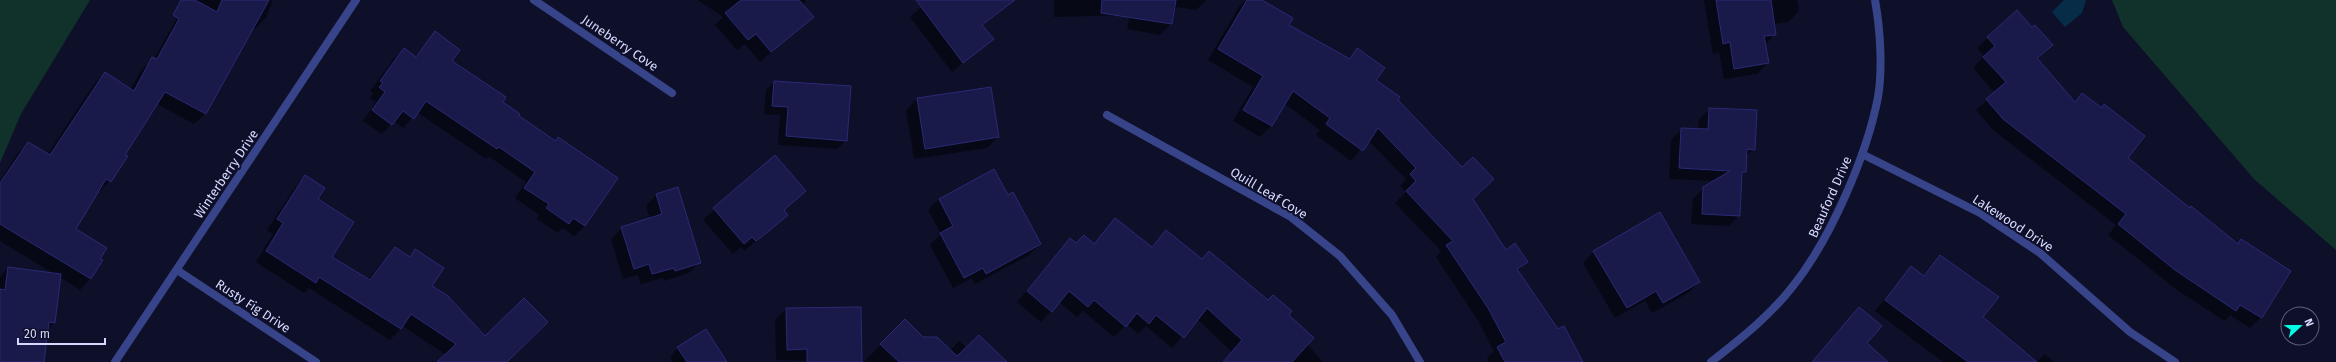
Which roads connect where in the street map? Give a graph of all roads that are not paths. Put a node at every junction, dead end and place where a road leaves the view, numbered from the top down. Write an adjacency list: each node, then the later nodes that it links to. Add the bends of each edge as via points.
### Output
1 (356, 0): 7 (street, Winterberry Drive)
2 (534, 0): 4 (street, Juneberry Cove)
3 (1875, 0): 6 (street, Beauford Drive, via 1880,30 1878,96)
4 (672, 93)
5 (1107, 115): 10 (street, Quill Leaf Cove, via 1297,222 1340,256 1387,309)
6 (1862, 154): 11 (street, Beauford Drive, via 1822,245 1793,287 1749,333); 12 (street, Lakewood Drive, via 1980,213 2040,253 2130,332)
7 (177, 270): 8 (street, Winterberry Drive); 9 (street, Rusty Fig Drive)
8 (115, 362)
9 (316, 362)
10 (1420, 362)
11 (1711, 362)
12 (2175, 362)

